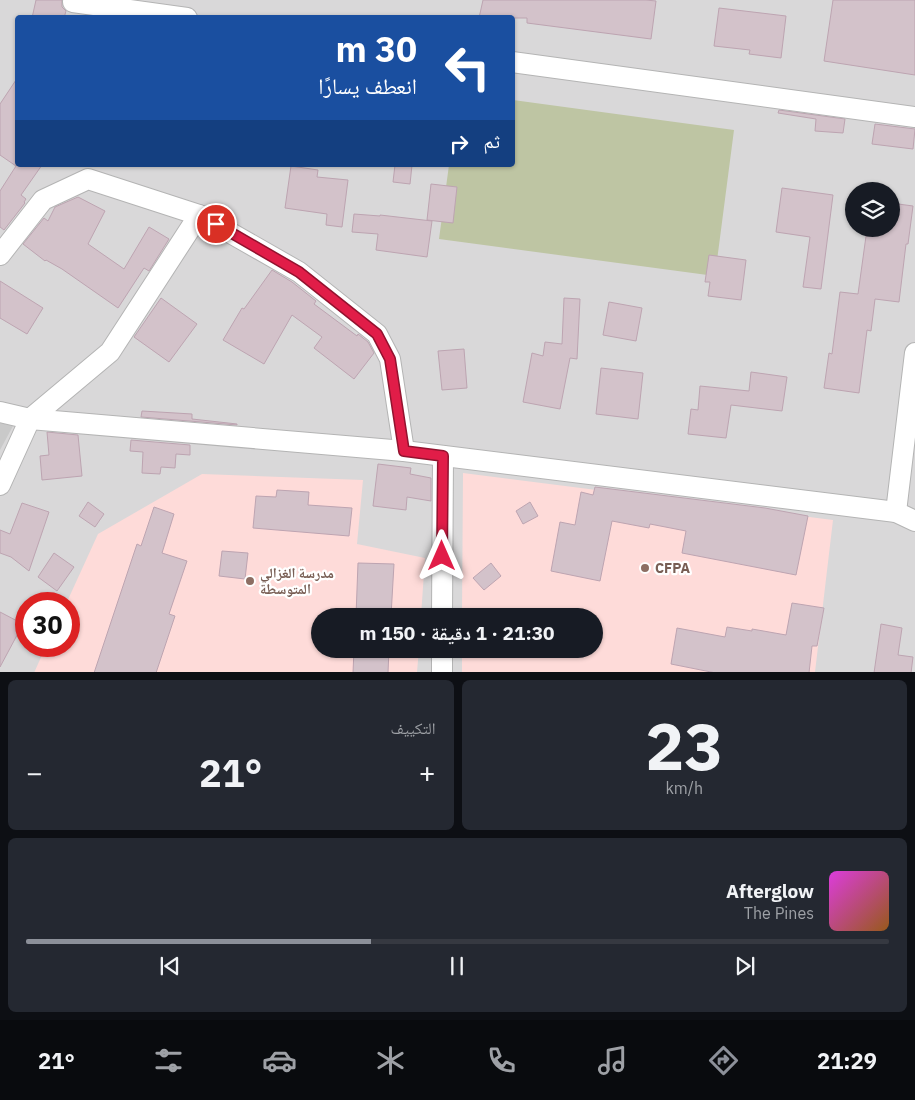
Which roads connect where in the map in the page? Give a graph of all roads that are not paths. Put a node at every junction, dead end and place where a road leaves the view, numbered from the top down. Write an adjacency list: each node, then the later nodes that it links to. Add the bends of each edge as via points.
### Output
1 (76, 0): 2 (street, via 72,2)
2 (165, 15)
3 (515, 62): 4 (street)
4 (915, 117)
5 (199, 215): 6 (street, via 88,179 43,200); 9 (street, via 110,352); 10 (street, via 299,272 377,334 390,359)
6 (0, 255)
7 (915, 353): 13 (street)
8 (0, 412): 9 (street)
9 (30, 419): 10 (street); 12 (street)
10 (404, 451): 11 (street)
11 (443, 456): 13 (street); 15 (street)
12 (0, 485)
13 (896, 512): 14 (street)
14 (915, 521)
15 (442, 608)
16 (442, 658): 17 (street)
17 (442, 672)

